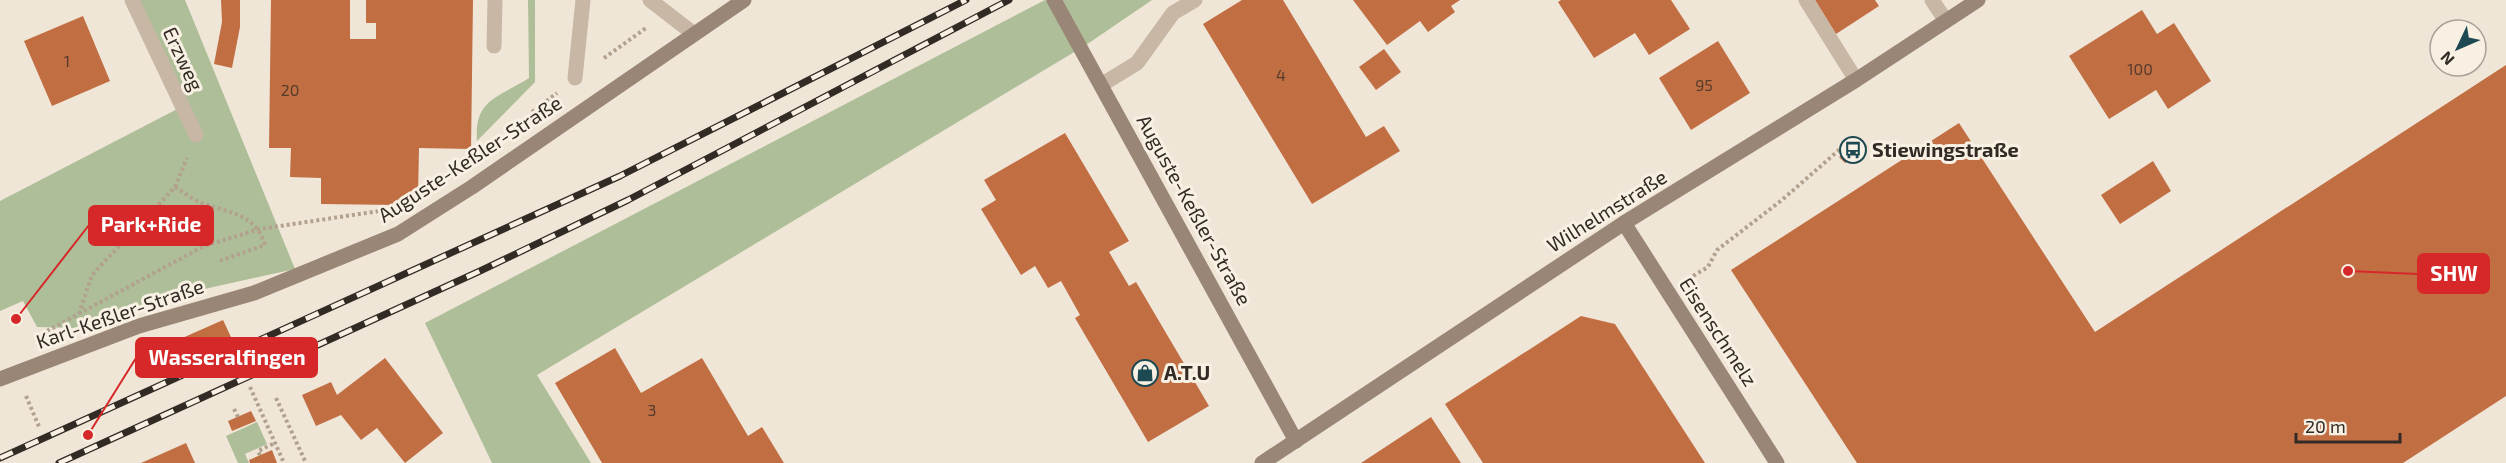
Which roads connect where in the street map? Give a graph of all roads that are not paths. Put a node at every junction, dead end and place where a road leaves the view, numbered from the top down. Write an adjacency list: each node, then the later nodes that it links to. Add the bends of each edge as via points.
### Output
1 (132, 0): 17 (street, Erzweg)
2 (495, 0): 13 (street)
3 (584, 0): 14 (street)
4 (650, 0): 12 (street)
5 (744, 0): 12 (street, Auguste-Keßler-Straße)
6 (1054, 0): 16 (street, Auguste-Keßler-Straße)
7 (1195, 0): 16 (street, via 1173,13 1137,63)
8 (1806, 0): 15 (street)
9 (1932, 0): 11 (street)
10 (1978, 0): 11 (street, Wilhelmstraße)
11 (1946, 21): 15 (street, Wilhelmstraße)
12 (694, 34): 19 (street, Auguste-Keßler-Straße, via 398,234)
13 (494, 46)
14 (575, 78)
15 (1856, 80): 18 (street, Wilhelmstraße)
16 (1101, 85): 21 (street, Auguste-Keßler-Straße)
17 (196, 135)
18 (1624, 223): 21 (street, Wilhelmstraße); 23 (street, Eisenschmelz)
19 (254, 293): 20 (street, Karl-Keßler-Straße, via 139,326)
20 (0, 379)
21 (1296, 441): 22 (street, Wilhelmstraße)
22 (1262, 463)
23 (1778, 463)

